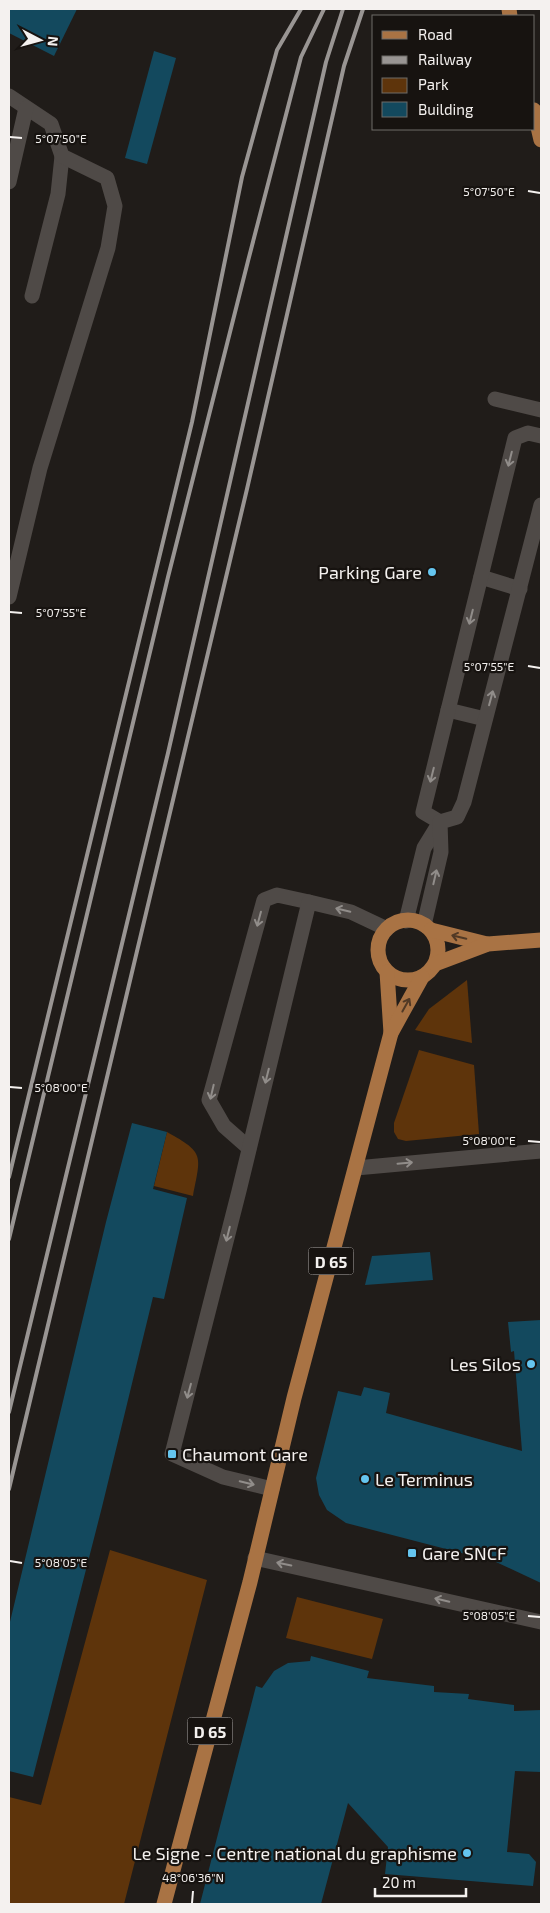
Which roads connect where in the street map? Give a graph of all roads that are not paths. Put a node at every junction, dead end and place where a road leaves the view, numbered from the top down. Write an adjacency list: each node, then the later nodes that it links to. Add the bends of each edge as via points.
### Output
1 (9, 96): 2 (street)
2 (26, 108): 5 (street, via 51,124); 6 (street)
3 (535, 114): 4 (main road)
4 (541, 140)
5 (62, 156): 7 (street, via 58,194); 14 (street, via 107,178 115,206 108,248 40,468)
6 (9, 182)
7 (32, 296)
8 (495, 399): 9 (street)
9 (541, 410)
10 (541, 436): 12 (street, one-way to 12, via 528,433 516,438)
11 (541, 504): 13 (street)
12 (481, 577): 13 (street); 15 (street, one-way to 15)
13 (520, 589): 16 (street, one-way to 13)
14 (9, 597)
15 (448, 710): 16 (street); 17 (street, one-way to 17, via 423,812)
16 (486, 719): 17 (street, via 464,802 457,817)
17 (440, 822): 19 (street, via 424,848); 21 (street, one-way to 17, via 441,852)
18 (309, 902): 20 (street, one-way to 18, via 351,912); 28 (street, one-way to 28); 28 (street, one-way to 28, via 277,895 264,900 209,1100 224,1126)
19 (406, 920): 20 (main road); 21 (main road)
20 (387, 928): 25 (main road, via 381,936 378,956)
21 (427, 928): 23 (main road, one-way to 21); 24 (main road, via 438,946)
22 (541, 940): 23 (main road)
23 (488, 944): 24 (main road)
24 (435, 964): 26 (main road)
25 (387, 972): 26 (main road, via 404,980); 27 (main road, D 65)
26 (422, 977): 27 (main road, D 65, one-way to 26)
27 (391, 1033): 30 (main road, D 65)
28 (249, 1148): 31 (street, one-way to 31, via 172,1454 222,1477)
29 (541, 1151): 30 (street, one-way to 29)
30 (356, 1168): 31 (main road, D 65)
31 (272, 1489): 32 (main road, D 65)
32 (255, 1558): 33 (street, one-way to 32); 34 (main road, D 65)
33 (541, 1622)
34 (164, 1904)

